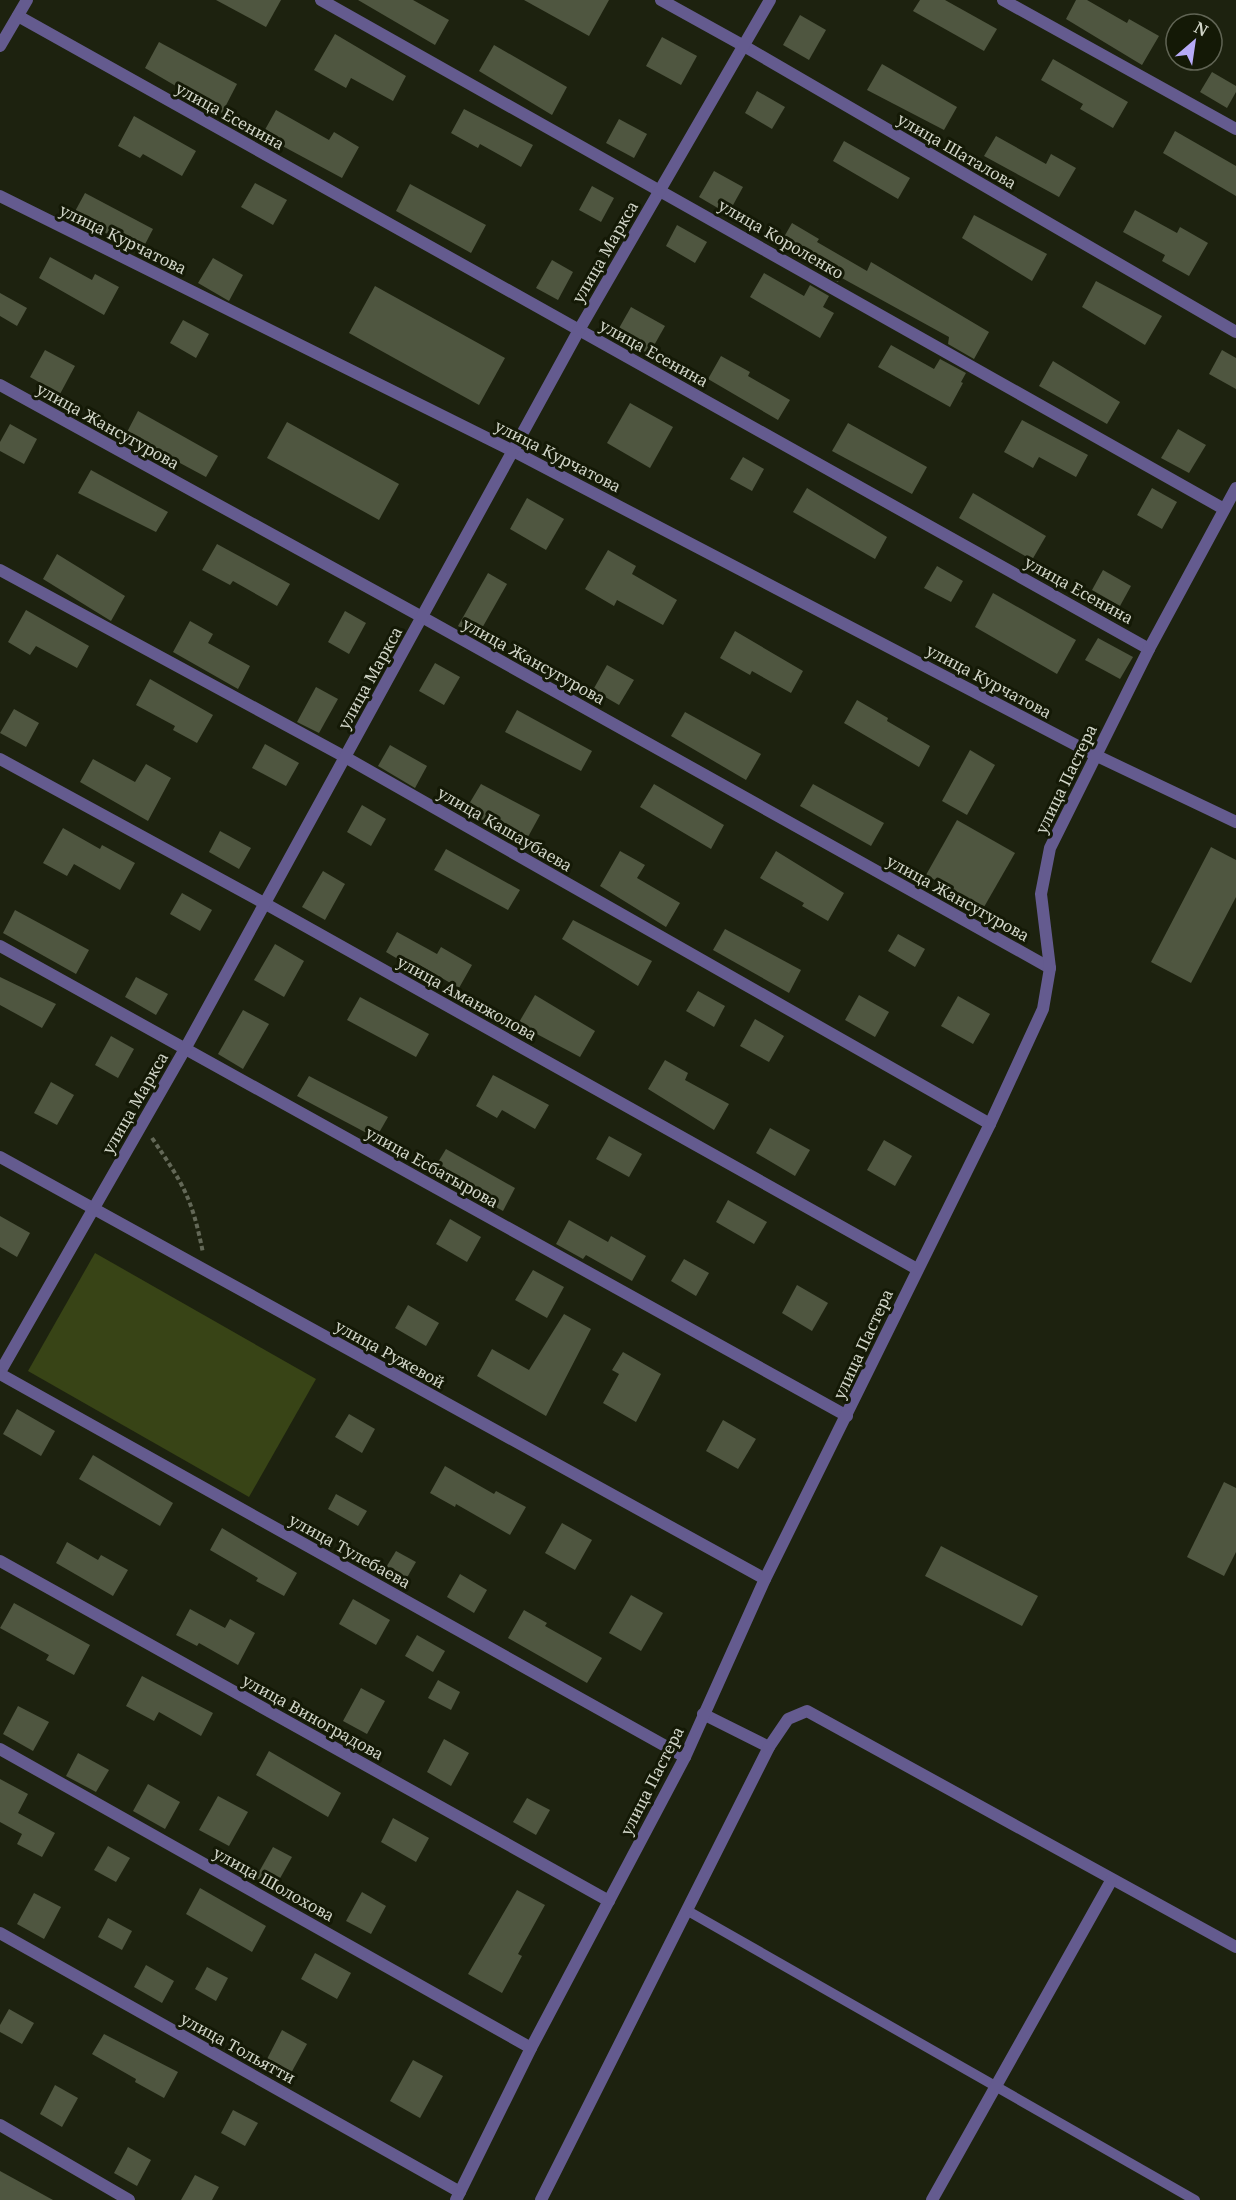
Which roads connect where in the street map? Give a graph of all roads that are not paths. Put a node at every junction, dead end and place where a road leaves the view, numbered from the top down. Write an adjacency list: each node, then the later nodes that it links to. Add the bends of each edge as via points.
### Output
1 (27, 0): 6 (street)
2 (321, 0): 10 (street, улица Короленко)
3 (661, 0): 8 (street, улица Шаталова)
4 (770, 0): 8 (street, улица Маркса)
5 (1003, 0): 9 (street)
6 (18, 16): 7 (street); 12 (street, улица Есенина)
7 (0, 46)
8 (744, 46): 10 (street, улица Маркса); 13 (street, улица Шаталова)
9 (1236, 129)
10 (661, 189): 12 (street, улица Маркса); 17 (street, улица Короленко)
11 (0, 196): 15 (street, улица Курчатова)
12 (579, 330): 15 (street, улица Маркса); 20 (street, улица Есенина)
13 (1236, 332)
14 (0, 386): 19 (street, улица Жансугурова)
15 (513, 451): 19 (street, улица Маркса); 21 (street, улица Курчатова)
16 (1236, 488): 17 (street, улица Пастера)
17 (1224, 509): 20 (street, улица Пастера)
18 (0, 570): 22 (street, улица Кашаубаева)
19 (422, 617): 22 (street, улица Маркса); 27 (street, улица Жансугурова)
20 (1149, 649): 21 (street, улица Пастера)
21 (1095, 755): 24 (street, улица Курчатова); 27 (street, улица Пастера, via 1050,848 1041,894)
22 (345, 757): 25 (street, улица Маркса); 29 (street, улица Кашаубаева)
23 (0, 759): 25 (street, улица Аманжолова)
24 (1236, 822)
25 (264, 903): 28 (street, улица Маркса); 32 (street, улица Аманжолова)
26 (0, 946): 28 (street, улица Есбатырова)
27 (1050, 968): 29 (street, улица Пастера, via 1043,1009)
28 (185, 1049): 31 (street, улица Маркса); 34 (street, улица Есбатырова)
29 (990, 1124): 32 (street, улица Пастера)
30 (0, 1157): 31 (street, улица Ружевой)
31 (94, 1209): 33 (street, улица Маркса); 36 (street, улица Ружевой)
32 (916, 1269): 34 (street, улица Пастера)
33 (0, 1373): 40 (street, улица Тулебаева)
34 (847, 1416): 36 (street, улица Пастера)
35 (0, 1562): 42 (street, улица Виноградова)
36 (765, 1579): 37 (street, улица Пастера)
37 (703, 1714): 38 (street); 40 (street, улица Пастера)
38 (769, 1747): 41 (street, via 788,1719 807,1712); 43 (street)
39 (0, 1749): 46 (street, улица Шолохова)
40 (685, 1757): 42 (street, улица Пастера)
41 (1111, 1881): 45 (street); 47 (street)
42 (609, 1901): 46 (street, улица Пастера)
43 (688, 1911): 47 (lane); 51 (street)
44 (0, 1933): 49 (street, улица Тольятти)
45 (1236, 1947)
46 (531, 2048): 49 (street, улица Пастера)
47 (995, 2088): 52 (street); 53 (lane)
48 (0, 2125): 50 (street)
49 (458, 2196)
50 (129, 2200)
51 (541, 2200)
52 (932, 2200)
53 (1195, 2200)

